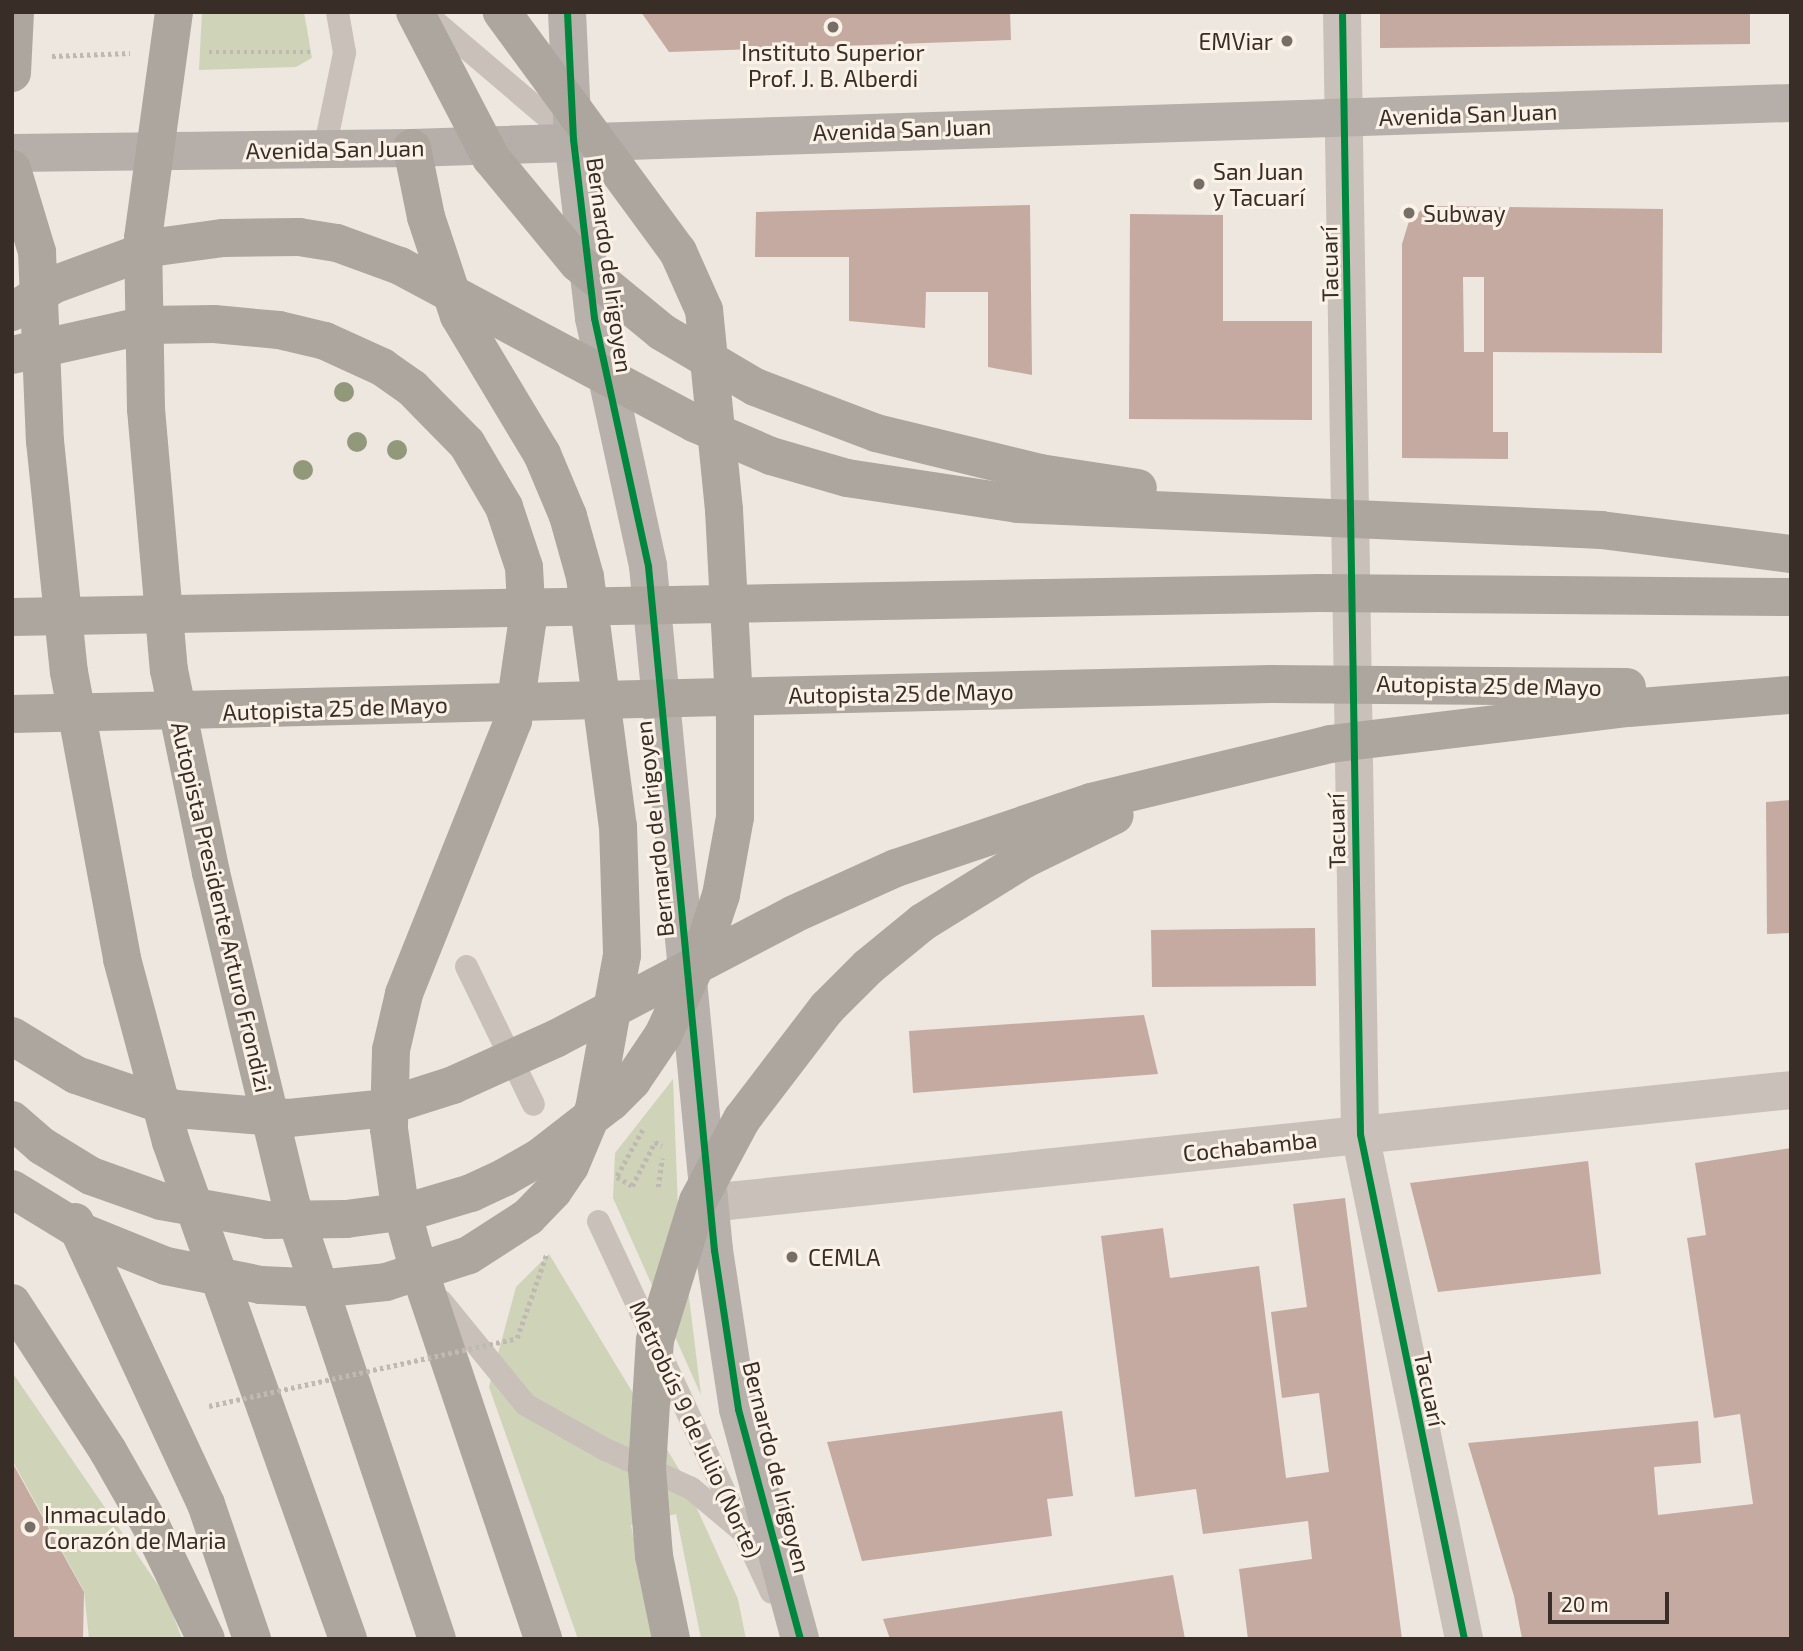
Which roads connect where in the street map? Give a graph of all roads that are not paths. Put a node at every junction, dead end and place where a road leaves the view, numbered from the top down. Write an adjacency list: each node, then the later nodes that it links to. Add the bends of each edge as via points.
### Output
1 (15, 12): 9 (highway)
2 (174, 12): 16 (highway, Autopista Presidente Arturo Frondizi)
3 (337, 12): 15 (lane, via 344,52)
4 (415, 12): 21 (highway, bridge, via 491,158 578,263 662,332 755,387 876,433 953,453 1040,472)
5 (424, 12): 13 (lane)
6 (502, 12): 33 (highway, bridge, via 678,252 704,310 724,510 735,734 733,827 721,895 702,952 663,1035 632,1081 604,1109 505,1177 414,1210 346,1219 268,1220 161,1201 91,1176 42,1146)
7 (567, 12): 13 (street, Bernardo de Irigoyen)
8 (1342, 12): 12 (street, Tacuarí)
9 (13, 57): 10 (highway)
10 (12, 73)
11 (1791, 103): 12 (main road, Avenida San Juan)
12 (1347, 118): 13 (main road, Avenida San Juan); 34 (street, Tacuarí)
13 (573, 139): 14 (main road, Avenida San Juan); 36 (street, Bernardo de Irigoyen, via 594,318 648,566)
14 (412, 148): 15 (main road, Avenida San Juan); 35 (highway, bridge, via 426,217 459,316 542,454 568,516 585,577 618,826 622,955 594,1110 570,1166 528,1217 469,1255 386,1282 327,1288 261,1285 166,1266 84,1233)
15 (324, 149): 16 (main road, Avenida San Juan)
16 (153, 152): 17 (main road, Avenida San Juan); 44 (highway, Autopista Presidente Arturo Frondizi, via 143,237 146,409 169,670 181,736 290,1200)
17 (12, 153)
18 (12, 169): 43 (highway, via 37,252 45,441 69,672 122,959 184,1179)
19 (12, 312): 21 (highway, bridge, via 53,285 157,247 223,237 312,239 337,243 400,266 694,423 805,467 899,489 1018,504)
20 (12, 355): 38 (highway, bridge, via 108,331 168,324 250,327 326,341 382,367 412,388 467,444 503,507 524,567 527,593 521,685 513,721 415,963 391,1050 393,1164)
21 (1313, 514): 22 (highway, bridge, via 1601,530)
22 (1791, 554)
23 (1791, 597): 24 (highway, bridge, via 1320,593)
24 (12, 617)
25 (1791, 693): 26 (highway, Autopista 25 de Mayo, bridge, via 1270,684); 27 (highway, bridge, via 1422,730)
26 (12, 714)
27 (1219, 767): 29 (highway, bridge, via 1016,824 896,868 794,914 557,1038 453,1085 378,1109 289,1118 176,1110 76,1075); 46 (highway, bridge, via 1023,860 923,922 868,967 770,1077 698,1201 664,1302 648,1421 647,1469 654,1556)
28 (466, 966): 32 (lane)
29 (12, 1036)
30 (12, 1087): 42 (highway, bridge, via 206,1504)
31 (1791, 1090): 34 (street, Cochabamba)
32 (533, 1104)
33 (12, 1120)
34 (1360, 1134): 36 (street, Cochabamba); 49 (street, Tacuarí)
35 (12, 1189)
36 (709, 1203): 48 (street, Bernardo de Irigoyen, via 738,1409)
37 (598, 1221): 40 (lane, Metrobús 9 de Julio (Norte))
38 (416, 1261): 40 (lane, via 454,1322 525,1404 605,1450 691,1488); 45 (highway)
39 (12, 1303): 41 (highway, via 108,1451)
40 (747, 1535): 47 (lane, Metrobús 9 de Julio (Norte))
41 (206, 1639)
42 (252, 1639)
43 (348, 1639)
44 (437, 1639)
45 (543, 1639)
46 (671, 1639)
47 (791, 1639)
48 (800, 1639)
49 (1464, 1639)

